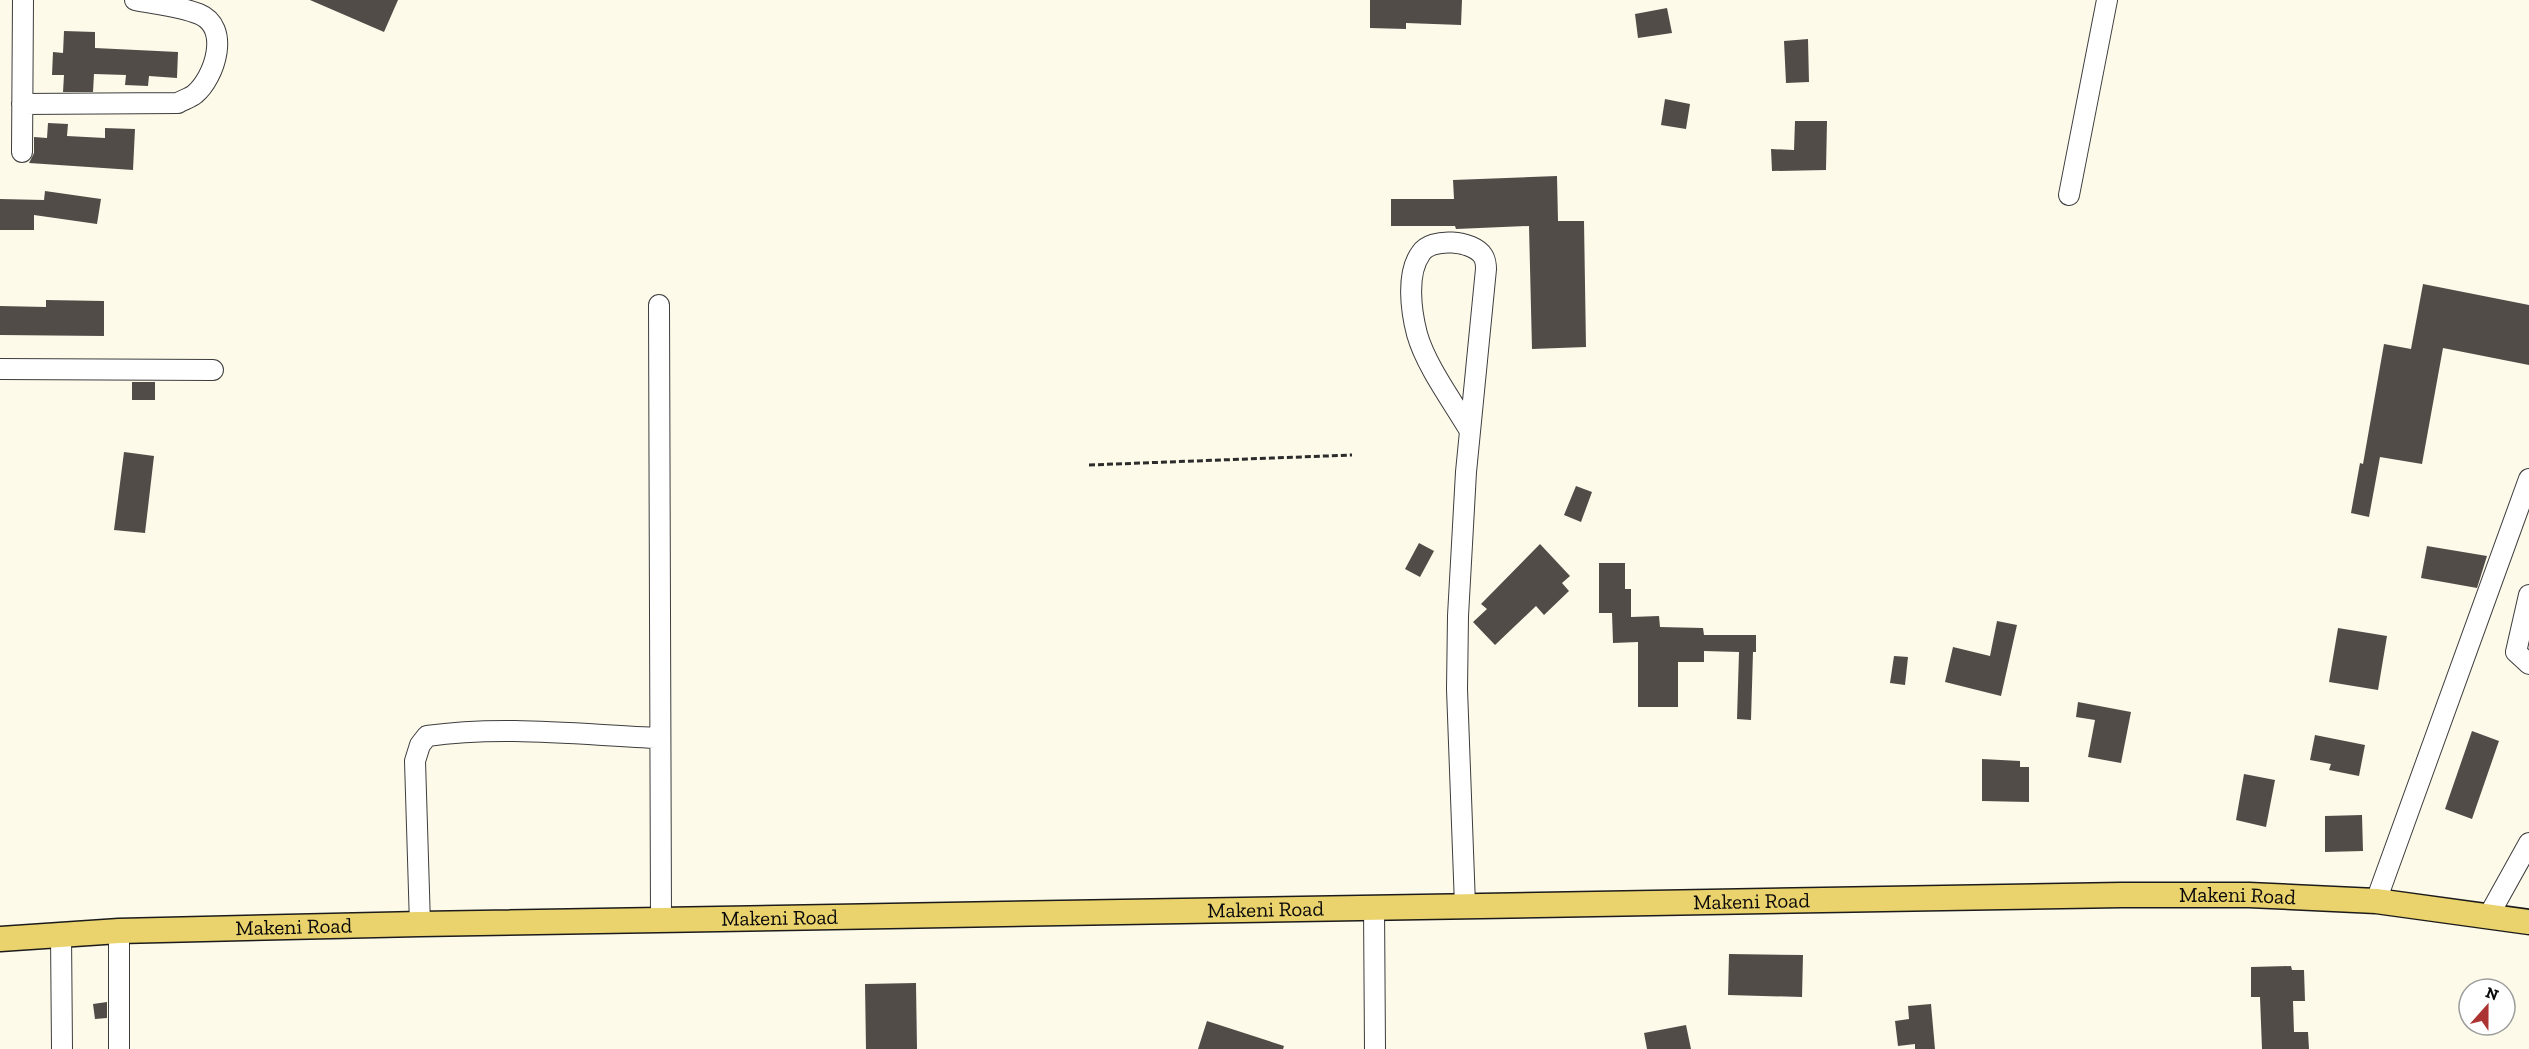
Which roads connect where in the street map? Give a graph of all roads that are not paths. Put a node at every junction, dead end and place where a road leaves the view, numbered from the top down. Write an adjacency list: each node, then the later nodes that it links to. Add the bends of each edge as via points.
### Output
1 (23, 0): 4 (street)
2 (135, 0): 4 (street, via 201,14 215,29 217,52 210,74 195,94 178,103)
3 (2107, 0): 6 (street)
4 (22, 104): 5 (street)
5 (22, 152)
6 (2069, 195)
7 (659, 305): 14 (street)
8 (0, 369): 9 (street)
9 (213, 370)
10 (1470, 431): 10 (street, via 1417,335 1411,299 1414,267 1421,251 1433,244 1451,242 1472,247 1483,256 1486,269); 17 (street, via 1457,689)
11 (2529, 479): 16 (street)
12 (2529, 595): 13 (street, via 2516,652)
13 (2529, 664)
14 (660, 738): 20 (street); 22 (street, via 504,731 427,736 415,761)
15 (2529, 843): 19 (street)
16 (2376, 901): 17 (main road, Makeni Road, via 2122,895); 19 (main road, Makeni Road)
17 (1465, 905): 18 (main road, Makeni Road)
18 (1374, 907): 20 (main road, Makeni Road); 28 (street)
19 (2489, 915): 21 (main road, Makeni Road)
20 (661, 921): 22 (main road, Makeni Road)
21 (2529, 922)
22 (420, 924): 23 (main road, Makeni Road)
23 (119, 931): 24 (main road, Makeni Road); 27 (street)
24 (61, 934): 25 (main road, Makeni Road); 26 (street)
25 (0, 939)
26 (62, 1049)
27 (119, 1049)
28 (1375, 1049)

